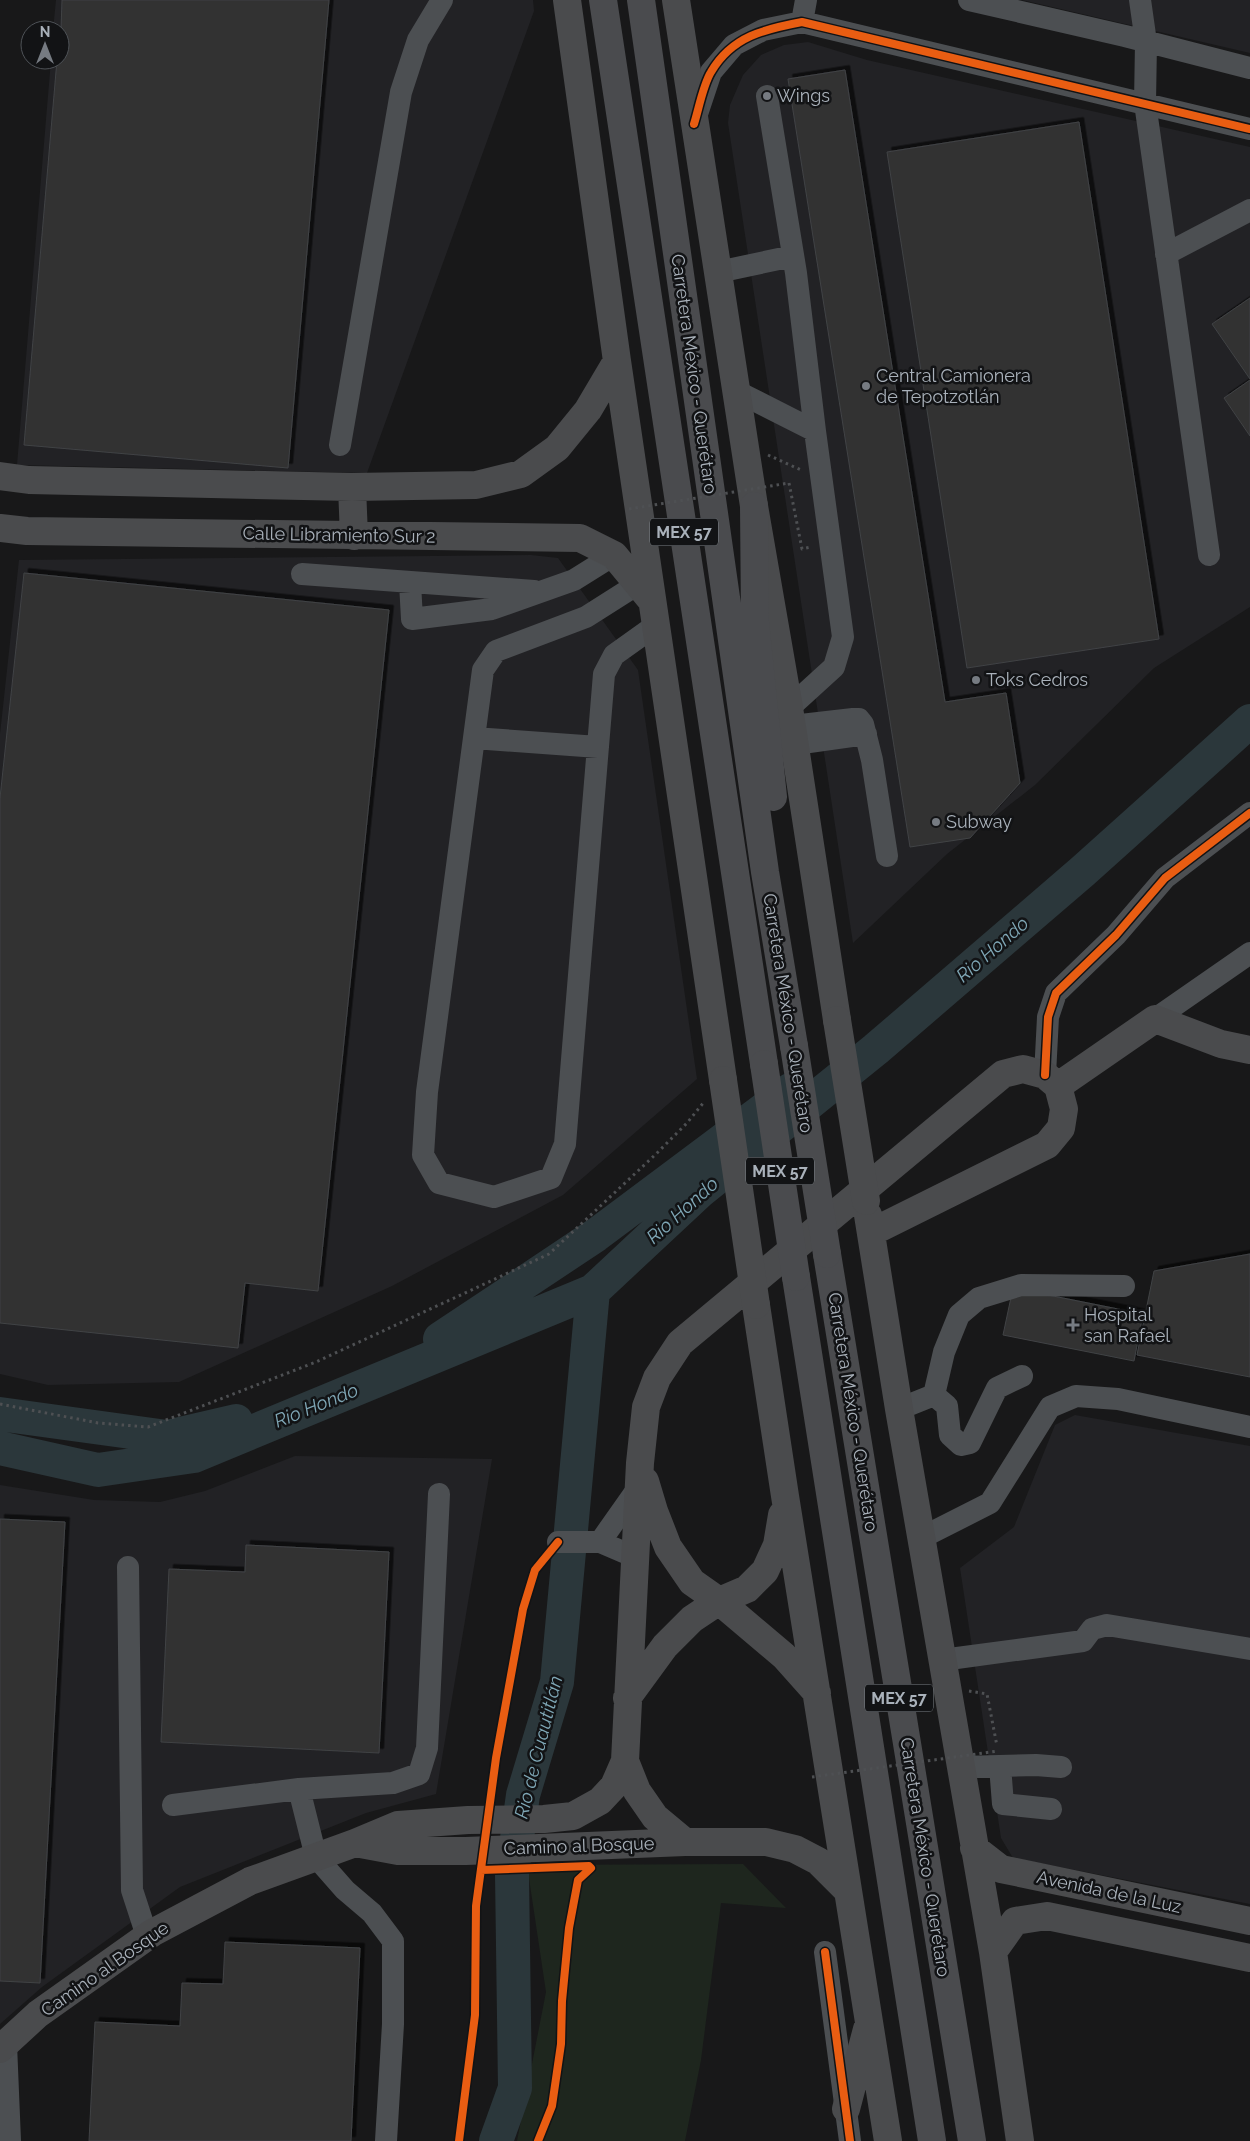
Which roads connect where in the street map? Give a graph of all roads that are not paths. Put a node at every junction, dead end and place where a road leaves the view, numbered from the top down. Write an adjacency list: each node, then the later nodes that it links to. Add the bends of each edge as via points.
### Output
1 (442, 0): 22 (street, via 418,40 401,92)
2 (568, 0): 19 (main road)
3 (603, 0): 88 (highway, Carretera México - Querétaro / MEX 57, bridge, via 796,1277)
4 (641, 0): 39 (highway, Carretera México - Querétaro / MEX 57)
5 (676, 0): 13 (main road)
6 (969, 0): 9 (street)
7 (1140, 0): 9 (street)
8 (804, 11): 12 (street); 13 (street, via 734,46 711,72)
9 (1146, 42): 10 (street); 12 (street)
10 (1250, 68)
11 (768, 96): 17 (street)
12 (1145, 103): 14 (street); 16 (street)
13 (694, 124): 18 (main road)
14 (1250, 129)
15 (1250, 210): 16 (street)
16 (1166, 254): 29 (street)
17 (793, 256): 18 (street); 21 (street)
18 (718, 272): 20 (main road)
19 (617, 361): 24 (main road, via 588,410 557,448 521,474 476,485); 33 (main road)
20 (736, 391): 21 (street); 25 (main road)
21 (815, 431): 34 (street, via 843,637 834,667)
22 (340, 446)
23 (0, 476): 24 (main road, via 29,480)
24 (352, 487): 27 (main road)
25 (754, 506): 34 (main road); 39 (highway, via 755,622 776,828)
26 (0, 528): 27 (main road, Calle Libramiento Sur 2)
27 (354, 536): 28 (main road, Calle Libramiento Sur 2, via 580,538)
28 (614, 555): 32 (street, via 574,580); 33 (main road, Calle Libramiento Sur 2)
29 (1209, 555)
30 (302, 574): 31 (street)
31 (410, 583): 32 (street); 32 (street, via 412,619 492,609)
32 (545, 592)
33 (649, 604): 35 (street, via 586,617 496,651 483,670); 36 (street, via 604,674); 52 (main road, bridge)
34 (792, 726): 38 (street, via 866,734); 44 (main road, bridge)
35 (474, 738): 36 (street); 36 (street, via 427,1092 423,1155 439,1183 494,1197 551,1178 565,1144)
36 (598, 747)
37 (1250, 813): 43 (street, via 1166,878 1116,935 1056,993 1048,1017)
38 (887, 856)
39 (765, 872): 83 (highway, Carretera México - Querétaro / MEX 57, bridge)
40 (1250, 953): 41 (street)
41 (1155, 1019): 42 (main road, via 1220,1044); 43 (main road)
42 (1250, 1050)
43 (1051, 1080): 44 (main road, via 1064,1109 1060,1128 1047,1145); 50 (main road, via 1023,1069 1003,1074 680,1343 657,1378 646,1407)
44 (872, 1232): 48 (main road)
45 (1124, 1286): 47 (street, via 1021,1285 979,1298 959,1315 944,1352)
46 (1022, 1376): 47 (street, via 997,1388 970,1443 961,1445 950,1435 948,1406)
47 (934, 1395): 48 (street)
48 (899, 1409): 53 (main road)
49 (1250, 1427): 53 (street, via 1118,1399 1076,1396 1050,1407 990,1503)
50 (639, 1476): 55 (street); 56 (main road); 58 (main road, via 668,1547 692,1582)
51 (439, 1494): 67 (street, via 427,1748 419,1774 393,1783)
52 (785, 1496): 58 (main road, via 777,1545 765,1571 747,1589); 61 (main road)
53 (921, 1538): 60 (main road)
54 (558, 1542): 55 (street)
55 (594, 1542): 56 (street)
56 (635, 1557): 62 (main road)
57 (128, 1567): 76 (street, via 132,1890)
58 (719, 1601): 61 (main road, via 784,1656); 62 (main road, via 692,1619 665,1646)
59 (1250, 1649): 60 (street, via 1108,1625 1092,1629 1082,1641)
60 (942, 1660): 65 (main road)
61 (817, 1693): 74 (main road)
62 (627, 1698): 64 (main road)
63 (999, 1758): 65 (street); 66 (street); 69 (street, via 1003,1804)
64 (625, 1761): 70 (main road, via 637,1791 655,1817); 71 (main road, Camino al Bosque, via 614,1786 600,1801 573,1816 398,1825)
65 (960, 1767): 72 (main road)
66 (1061, 1768)
67 (299, 1789): 68 (street); 73 (street)
68 (173, 1805)
69 (1051, 1809)
70 (685, 1842): 71 (main road, Camino al Bosque, via 466,1851 398,1851); 74 (main road, Camino al Bosque, via 766,1842 795,1849 818,1861)
71 (355, 1843): 73 (main road, Camino al Bosque)
72 (974, 1848): 75 (main road, Avenida de la Luz, via 1000,1869); 78 (main road)
73 (316, 1858): 76 (main road, Camino al Bosque, via 250,1881); 85 (street, via 345,1890 372,1913 393,1941 393,2024)
74 (848, 1891): 80 (main road)
75 (1250, 1921)
76 (147, 1936): 81 (main road, Camino al Bosque, via 38,2014)
77 (825, 1952): 82 (street)
78 (993, 1952): 79 (main road, Avenida de la Luz, via 1015,1921 1047,1916); 91 (main road)
79 (1250, 1958)
80 (870, 2018): 82 (main road); 87 (main road)
81 (3, 2046): 84 (street)
82 (846, 2109): 86 (street)
83 (967, 2111): 89 (highway, Carretera México - Querétaro / MEX 57); 90 (highway)
84 (10, 2141)
85 (386, 2141)
86 (850, 2141)
87 (888, 2141)
88 (932, 2141)
89 (972, 2141)
90 (976, 2141)
91 (1020, 2141)

